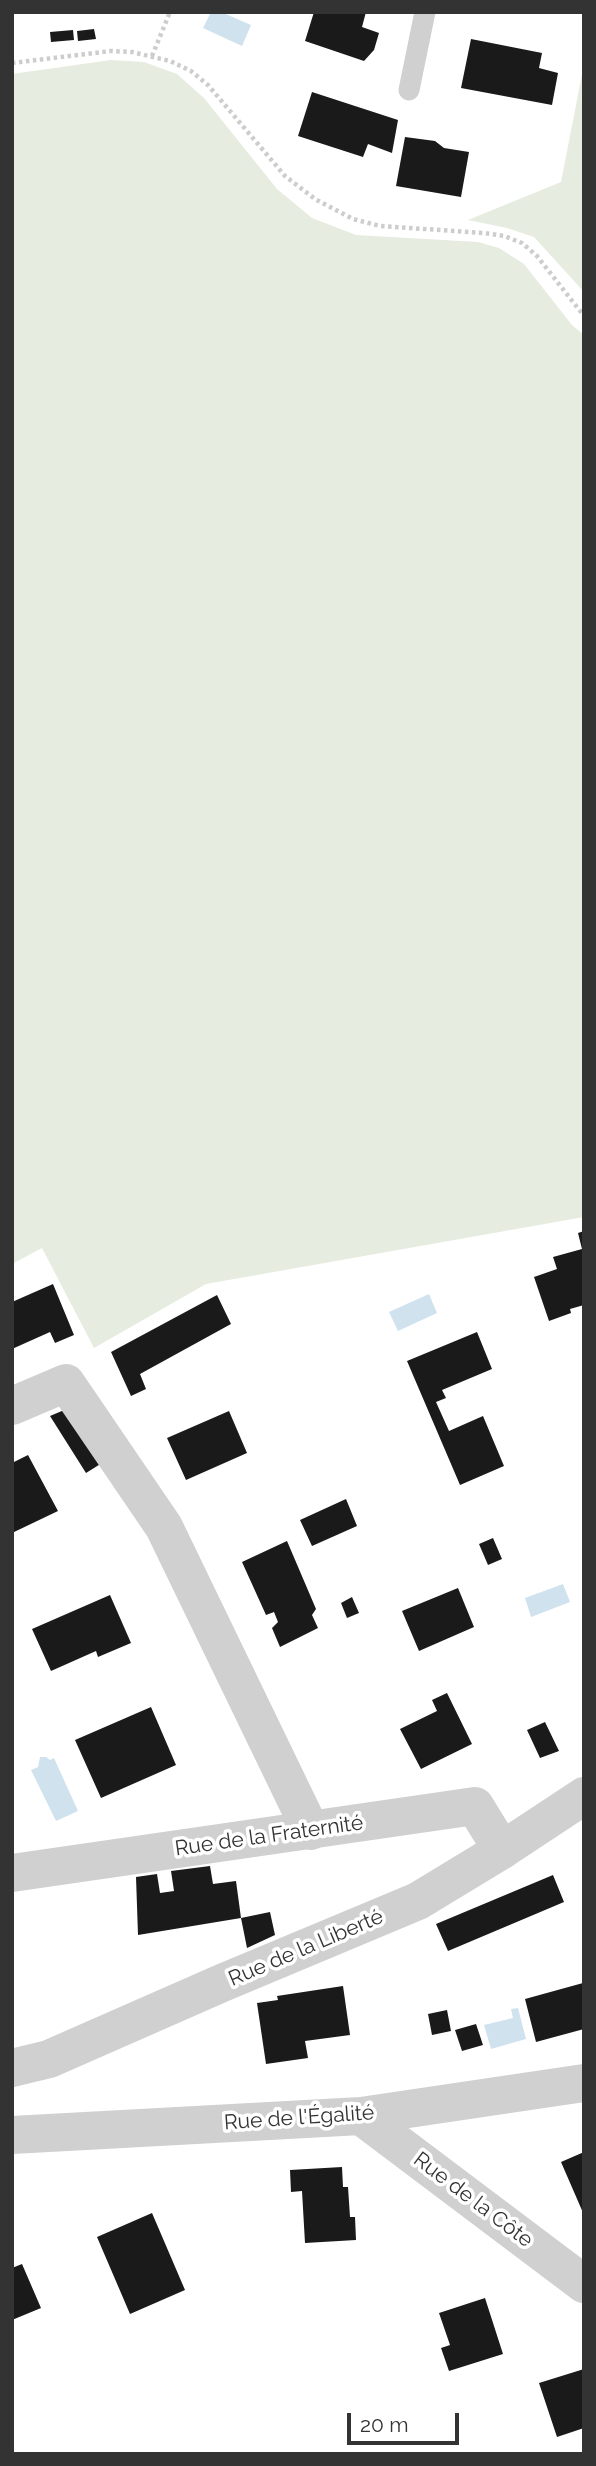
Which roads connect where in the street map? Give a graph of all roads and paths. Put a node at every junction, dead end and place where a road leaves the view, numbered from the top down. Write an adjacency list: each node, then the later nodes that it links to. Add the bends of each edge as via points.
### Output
1 (170, 12): 3 (path)
2 (425, 12): 5 (lane)
3 (152, 55): 4 (path, via 111,51); 6 (path, via 191,71 208,85 285,176 314,199 353,219 380,226 484,233 522,243)
4 (12, 63)
5 (409, 90)
6 (584, 316)
7 (12, 1406): 9 (street, via 66,1382 164,1527)
8 (584, 1796): 10 (street, Rue de la Liberté)
9 (311, 1831): 10 (street, Rue de la Fraternité, via 475,1806); 11 (street, Rue de la Fraternité)
10 (502, 1850): 12 (street, Rue de la Liberté, via 418,1900 49,2059)
11 (12, 1873)
12 (12, 2068)
13 (584, 2083): 14 (street, Rue de l'Égalité)
14 (361, 2116): 15 (street, Rue de l'Égalité); 16 (street, Rue de la Côte)
15 (12, 2135)
16 (584, 2284)

